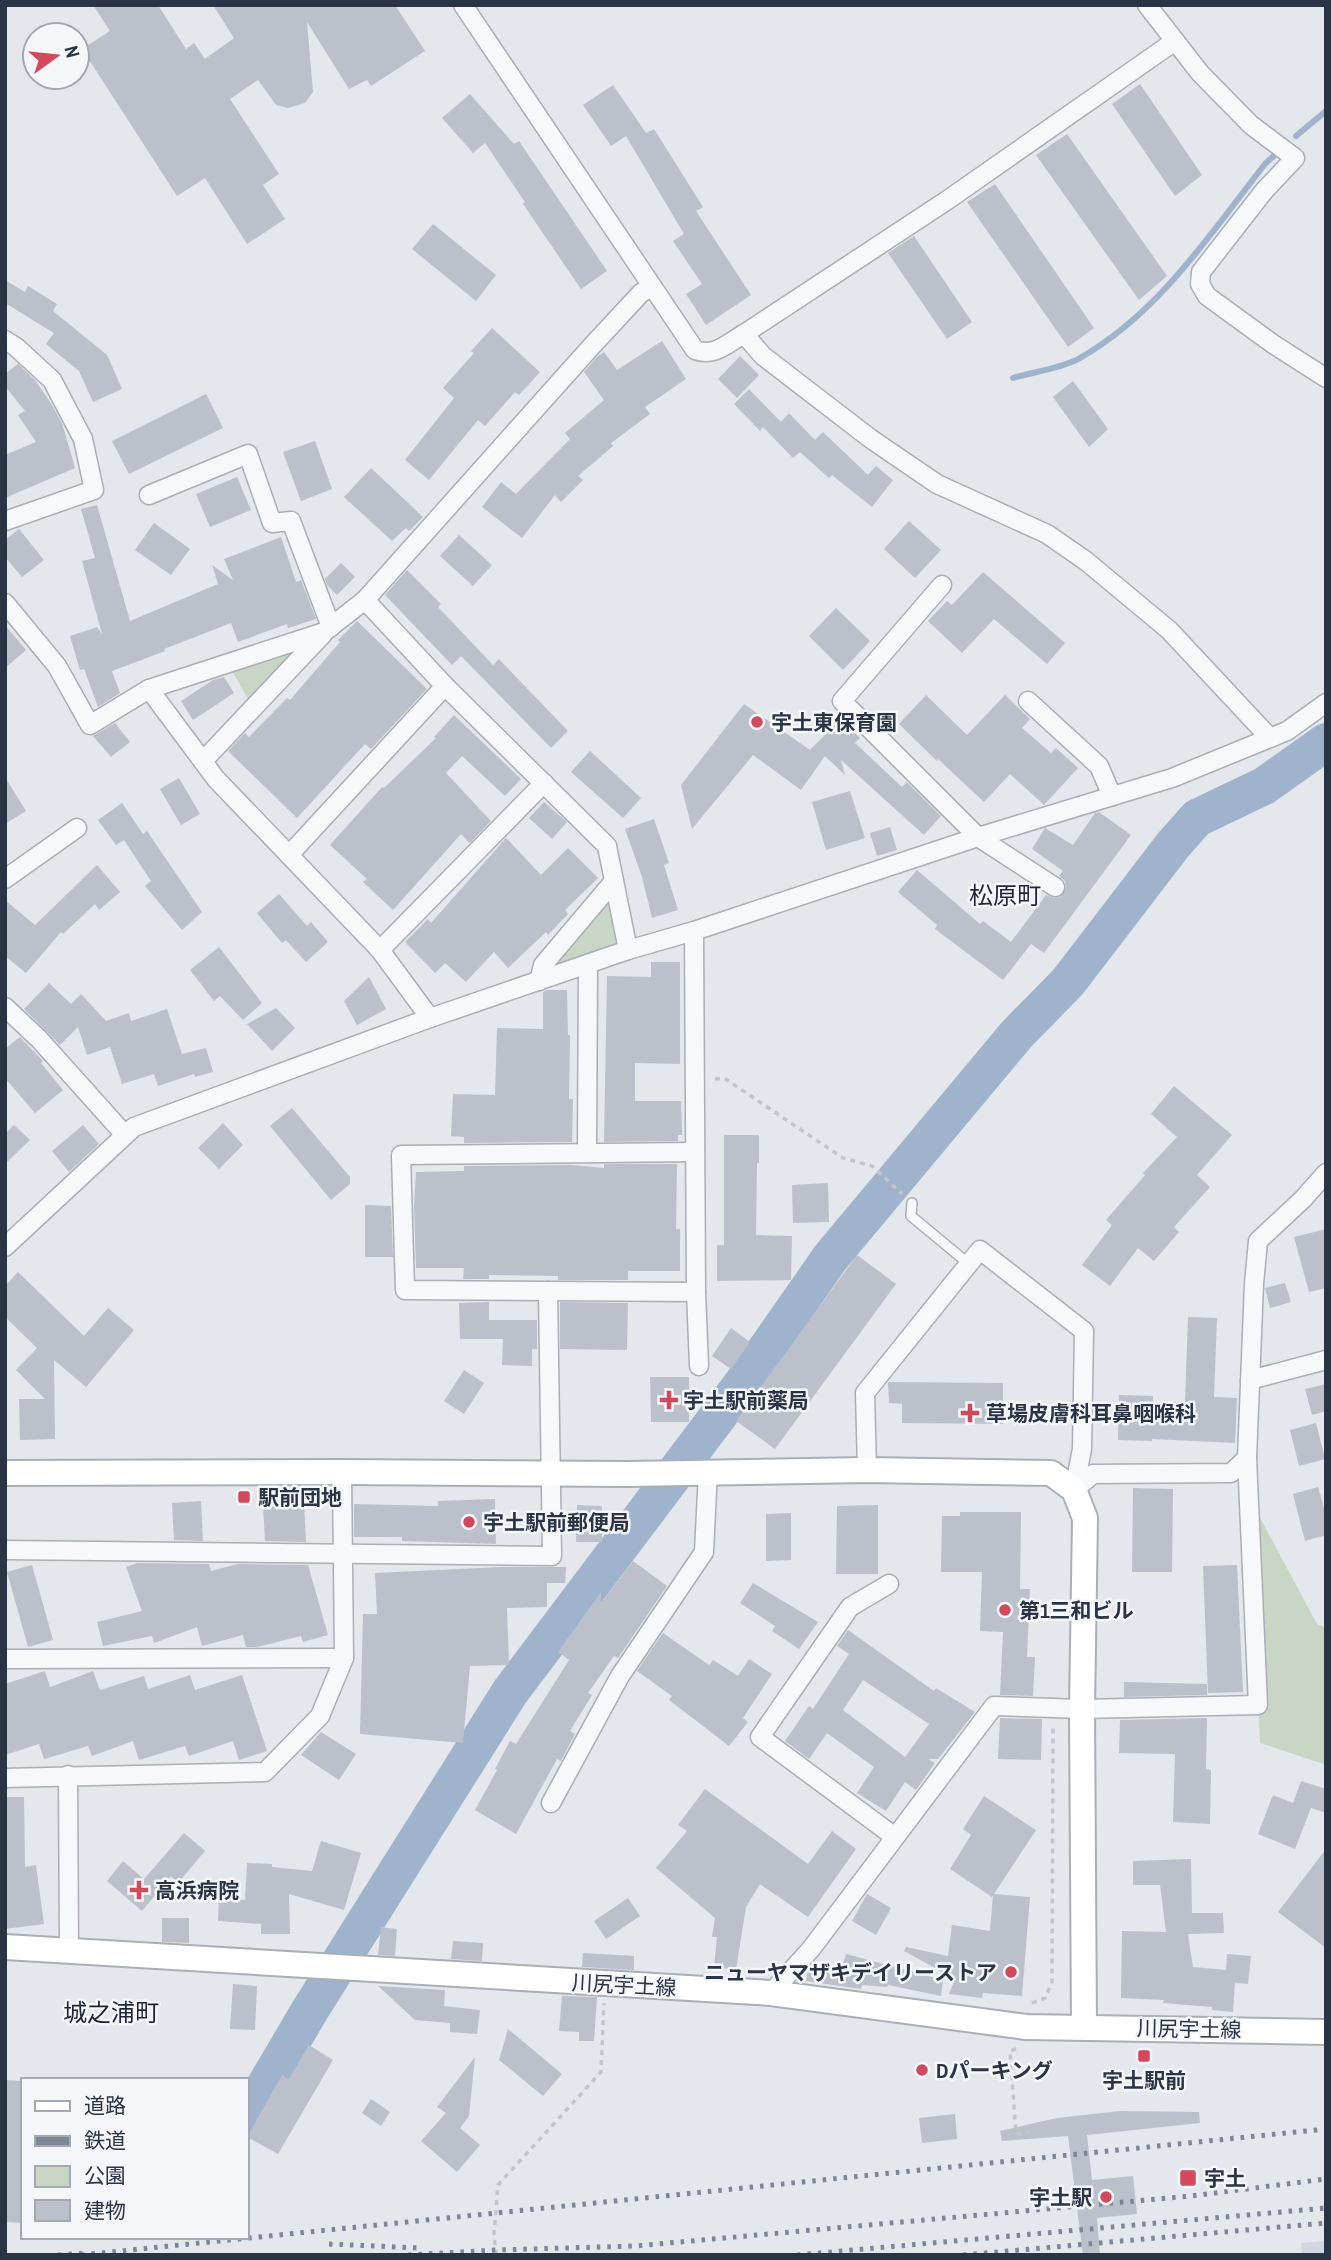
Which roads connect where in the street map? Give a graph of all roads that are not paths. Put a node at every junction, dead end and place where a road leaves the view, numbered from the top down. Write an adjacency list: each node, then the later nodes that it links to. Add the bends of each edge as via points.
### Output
1 (463, 5): 4 (street)
2 (1147, 5): 3 (street)
3 (1175, 41): 5 (street, via 946,201); 7 (street, via 1251,125 1295,158 1226,236 1201,272 1200,284 1207,296)
4 (651, 287): 5 (street, via 695,350 714,352); 11 (street, via 590,348)
5 (744, 334): 18 (street, via 763,356 937,484 1047,534 1086,561 1169,631)
6 (5, 340): 9 (street, via 52,380 83,439 94,490)
7 (1326, 378)
8 (149, 495): 13 (street, via 248,454 272,523 290,521)
9 (5, 521)
10 (942, 585): 23 (street, via 842,701)
11 (365, 600): 13 (street); 14 (street)
12 (5, 603): 15 (street, via 57,666 90,725)
13 (328, 629): 15 (street); 19 (street)
14 (445, 685): 20 (street); 24 (street)
15 (149, 689): 19 (street)
16 (1028, 701): 21 (street, via 1099,766)
17 (1326, 703): 18 (street)
18 (1270, 738): 21 (street, via 1172,778)
19 (203, 761): 24 (street)
20 (544, 783): 26 (street, via 607,846); 29 (street)
21 (1112, 796): 23 (street)
22 (77, 828): 25 (street)
23 (978, 837): 27 (street); 28 (street)
24 (289, 855): 29 (street)
25 (5, 879)
26 (614, 881): 30 (street); 32 (street, via 543,965)
27 (1055, 887)
28 (694, 931): 30 (street); 37 (street)
29 (380, 950): 34 (street)
30 (628, 950): 31 (street)
31 (588, 964): 32 (street); 36 (street)
32 (540, 981): 34 (street)
33 (5, 1007): 35 (street)
34 (430, 1018): 35 (street, via 134,1127)
35 (125, 1135): 40 (street)
36 (587, 1152): 37 (street); 42 (street, via 401,1155 405,1290)
37 (695, 1152): 43 (street)
38 (1326, 1173): 46 (street, via 1258,1241)
39 (912, 1203): 41 (lane, via 911,1216)
40 (5, 1247)
41 (969, 1264): 48 (street, via 865,1393); 53 (street, via 980,1250 1084,1331 1082,1449)
42 (548, 1291): 43 (street); 52 (street)
43 (696, 1292): 45 (street)
44 (1326, 1360): 46 (street)
45 (699, 1366)
46 (1250, 1380): 47 (street)
47 (1247, 1458): 53 (street, via 1231,1473 1093,1474); 59 (street, via 1258,1705)
48 (867, 1470): 49 (street); 53 (street, via 1051,1473)
49 (708, 1471): 52 (street); 62 (street, via 704,1552 620,1676)
50 (342, 1472): 51 (street); 52 (street); 55 (street)
51 (5, 1473)
52 (550, 1473): 55 (street, via 552,1556)
53 (1074, 1490): 59 (street, via 1085,1518)
54 (5, 1550): 55 (street)
55 (343, 1554): 57 (street)
56 (889, 1584): 63 (street, via 850,1607 760,1737)
57 (344, 1658): 58 (street); 60 (street, via 320,1716 265,1772)
58 (5, 1659)
59 (1082, 1709): 63 (street, via 994,1706); 67 (street)
60 (68, 1775): 61 (street); 65 (street)
61 (5, 1778)
62 (551, 1803)
63 (895, 1837): 66 (street, via 811,1949)
64 (5, 1947): 65 (street, 川尻宇土線)
65 (69, 1951): 66 (street, 川尻宇土線)
66 (771, 1993): 67 (street, 川尻宇土線, via 1026,2027)
67 (1084, 2027): 68 (street, 川尻宇土線)
68 (1326, 2032)

